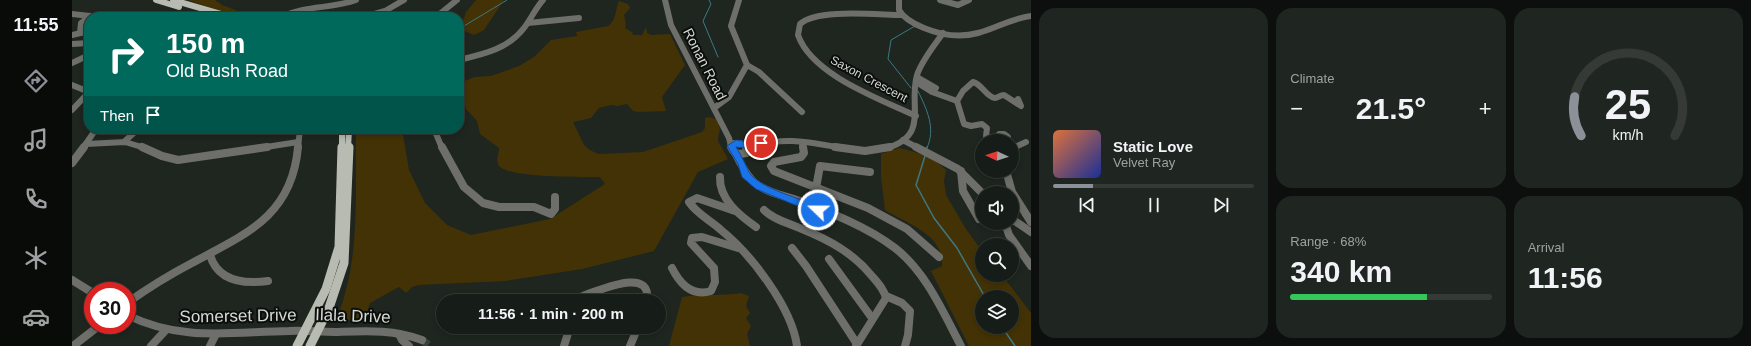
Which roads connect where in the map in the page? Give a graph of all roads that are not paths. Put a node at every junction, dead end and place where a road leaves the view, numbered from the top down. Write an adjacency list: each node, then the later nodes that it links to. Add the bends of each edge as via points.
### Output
1 (156, 0): 12 (main road)
2 (173, 0): 13 (main road)
3 (356, 0): 14 (street, via 341,6)
4 (404, 0): 15 (street)
5 (457, 0): 16 (street)
6 (543, 0): 23 (street)
7 (666, 0): 43 (street, Ronan Road, via 671,25)
8 (739, 0): 35 (street, via 731,24)
9 (899, 0): 19 (street, via 898,6)
10 (940, 0): 11 (street, via 958,5)
11 (969, 0)
12 (196, 12)
13 (209, 12)
14 (292, 12)
15 (382, 12)
16 (442, 12)
17 (72, 14): 18 (street)
18 (84, 15)
19 (902, 15): 28 (street, via 916,24); 47 (street, Saxon Crescent, via 818,16 801,22 797,34 810,55 822,67)
20 (1031, 16): 28 (street, via 1004,21 973,34)
21 (579, 18): 23 (street)
22 (84, 21): 25 (street)
23 (528, 23): 33 (street, via 507,45)
24 (72, 26): 25 (street)
25 (80, 26): 27 (street)
26 (84, 32): 27 (street)
27 (80, 33): 29 (street)
28 (943, 33): 36 (street, via 922,64)
29 (72, 34)
30 (84, 43): 31 (street)
31 (72, 44)
32 (84, 57): 34 (street)
33 (464, 59)
34 (72, 63)
35 (747, 65): 43 (street, via 729,97); 45 (street, via 759,72)
36 (916, 80): 39 (street, via 932,92); 39 (street, via 937,88); 47 (street)
37 (72, 85): 38 (street)
38 (84, 90)
39 (947, 97): 42 (street)
40 (84, 98): 44 (street)
41 (1018, 99): 42 (street, via 1021,106 1006,96 993,98 983,86 972,82)
42 (957, 101): 54 (street, via 963,122 972,126 982,124 987,128)
43 (714, 108): 62 (street, Ronan Road)
44 (74, 109): 46 (street)
45 (802, 112)
46 (72, 116)
47 (916, 116): 55 (street, via 914,129)
48 (93, 134): 60 (street)
49 (133, 134): 56 (street)
50 (299, 134): 57 (street)
51 (342, 134): 97 (main road, via 339,247 326,289)
52 (349, 134): 99 (main road, via 344,263 337,290)
53 (436, 134): 72 (street, via 456,173 470,194 479,202 499,208 535,207 551,214 555,209)
54 (986, 134)
55 (902, 140): 59 (street, via 891,147 874,151); 66 (street)
56 (124, 142): 57 (street, via 178,160); 60 (street)
57 (298, 142): 83 (street, via 292,182 278,204 251,230)
58 (1026, 142): 61 (street)
59 (802, 143): 63 (street, via 761,143); 71 (street, via 804,153 801,157 774,162 772,168 777,173)
60 (86, 144): 64 (street)
61 (1019, 145)
62 (734, 147): 63 (street); 63 (street); 65 (street)
63 (748, 149): 65 (street)
64 (72, 162)
65 (742, 164): 117 (street, via 746,174 759,186 863,228 889,243 917,271)
66 (961, 171): 70 (street); 75 (street, via 965,196)
67 (870, 172): 71 (street, via 820,166)
68 (720, 177): 74 (street, via 722,189)
69 (1009, 178): 76 (street, via 1012,192)
70 (975, 186)
71 (816, 188): 84 (street, via 868,208 895,222)
72 (555, 197)
73 (764, 210): 93 (street, via 770,216 845,249 867,269)
74 (734, 211): 78 (street); 81 (street, via 697,198 689,202 722,230)
75 (975, 213)
76 (1031, 222)
77 (1019, 224): 80 (street)
78 (756, 227)
79 (1007, 230): 86 (street)
80 (1031, 232)
81 (738, 248): 87 (street, via 702,237 692,238 691,243 714,267 714,282 711,291 708,292 694,292 684,286); 115 (street, via 763,276 788,318 796,335)
82 (792, 248): 106 (street)
83 (210, 255): 89 (street, via 214,267 238,282 247,284); 94 (street, via 177,270)
84 (939, 257)
85 (829, 259): 95 (street)
86 (1031, 266)
87 (672, 268)
88 (72, 280): 90 (street)
89 (268, 281)
90 (84, 287)
91 (590, 294): 92 (street, via 631,282 639,283)
92 (648, 294)
93 (886, 296): 95 (street); 116 (street, via 902,302 910,311)
94 (136, 297)
95 (872, 318): 106 (street)
96 (136, 320): 98 (street, Somerset Drive)
97 (306, 330): 99 (street, Ilala Drive); 101 (street, Somerset Drive); 110 (main road)
98 (165, 331): 101 (street, Somerset Drive); 108 (street)
99 (318, 331): 102 (street, Ilala Drive, via 373,329); 111 (main road)
100 (88, 334): 107 (street)
101 (216, 334): 109 (street)
102 (400, 334): 105 (street, Ilala Drive, via 408,334); 112 (street, Ilala Drive)
103 (568, 334): 113 (street)
104 (635, 334): 114 (street)
105 (427, 344)
106 (856, 345)
107 (73, 346)
108 (151, 346)
109 (210, 346)
110 (297, 346)
111 (310, 346)
112 (409, 346)
113 (564, 346)
114 (630, 346)
115 (796, 346)
116 (905, 346)
117 (961, 346)

